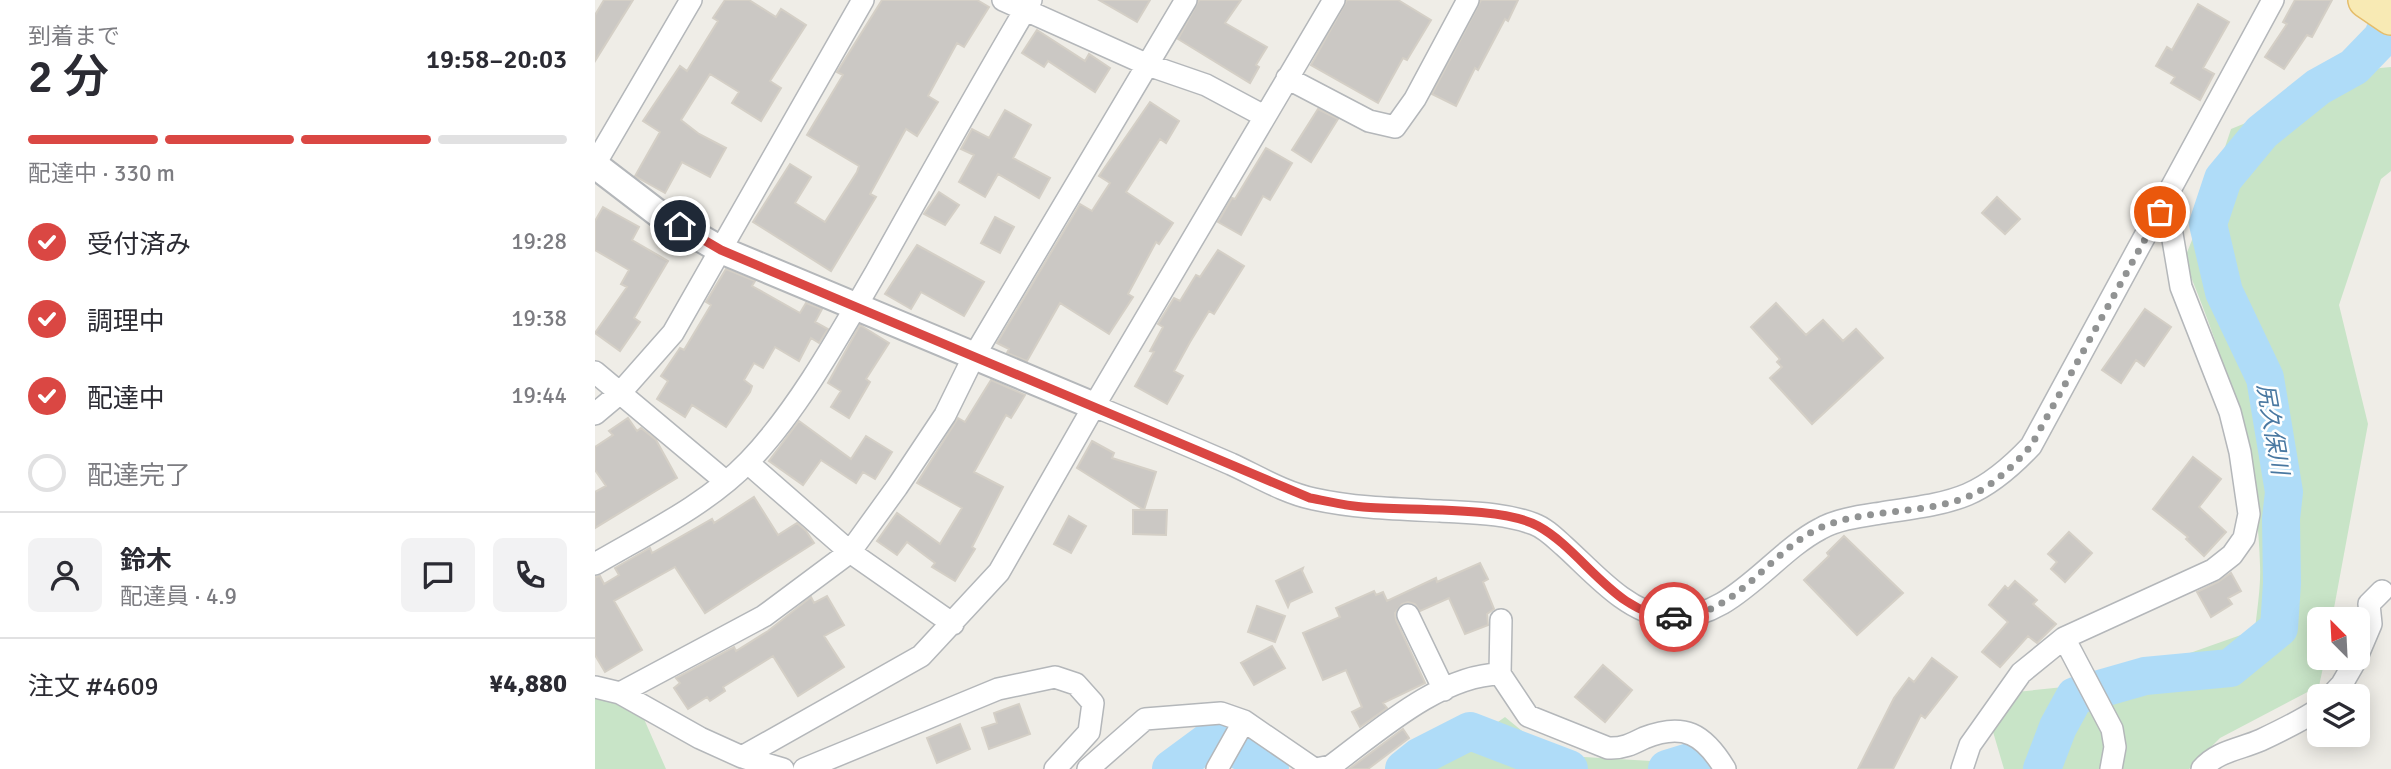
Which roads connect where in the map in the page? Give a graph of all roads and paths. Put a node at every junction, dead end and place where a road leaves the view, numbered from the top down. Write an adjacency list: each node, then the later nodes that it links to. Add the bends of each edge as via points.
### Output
1 (691, 0): 12 (street)
2 (863, 0): 14 (street)
3 (1003, 0): 8 (street)
4 (1186, 0): 9 (street)
5 (1334, 0): 10 (street)
6 (1468, 0): 10 (street, via 1395,127 1369,121)
7 (2273, 0): 13 (street)
8 (1028, 5): 9 (street); 15 (street)
9 (1148, 65): 11 (street, via 1206,85); 16 (street)
10 (1287, 78): 11 (street)
11 (1264, 116): 19 (street)
12 (595, 164): 14 (street, via 659,214)
13 (2160, 212): 19 (street, via 2031,446 2010,469 1973,494 1946,503 1873,514 1821,528 1727,600 1686,617 1666,617 1625,599 1538,526 1487,514 1359,507 1310,498); 30 (street, via 2170,222 2181,287 2230,412 2249,514 2244,537 2232,555 2213,570)
14 (721, 250): 15 (street); 18 (street, via 673,333)
15 (856, 306): 16 (street); 21 (street, via 783,422)
16 (974, 356): 19 (street); 23 (street, via 945,415)
17 (595, 372): 18 (street)
18 (620, 393): 20 (street); 22 (street)
19 (1094, 406): 29 (street, via 999,572)
20 (595, 414)
21 (748, 463): 22 (street); 23 (street)
22 (725, 481): 24 (street, via 688,509)
23 (850, 552): 29 (street); 34 (street, via 764,616)
24 (595, 564)
25 (2382, 591): 26 (street)
26 (2369, 607)
27 (1408, 615): 33 (street)
28 (1501, 620): 31 (street)
29 (953, 624): 37 (street, via 921,656)
30 (2064, 639): 45 (street, via 2021,673 1970,745); 46 (street, via 2112,729)
31 (1500, 674): 33 (street, via 1481,674); 44 (street, via 1528,716 1608,748 1620,749 1654,734 1684,731 1708,745)
32 (595, 687): 34 (street)
33 (1444, 690): 43 (street, via 1413,706 1331,766)
34 (620, 693): 37 (street)
35 (2307, 715): 47 (street, via 2259,741 2225,752)
36 (1240, 727): 38 (street); 42 (street, via 1221,713 1145,719); 43 (street)
37 (742, 757): 39 (street)
38 (1221, 761)
39 (783, 769)
40 (804, 769): 41 (street, via 998,689 1055,677 1076,684 1093,703 1089,732)
41 (1055, 769)
42 (1088, 769)
43 (1315, 769)
44 (1725, 769)
45 (1962, 769)
46 (2111, 769)
47 (2202, 769)

